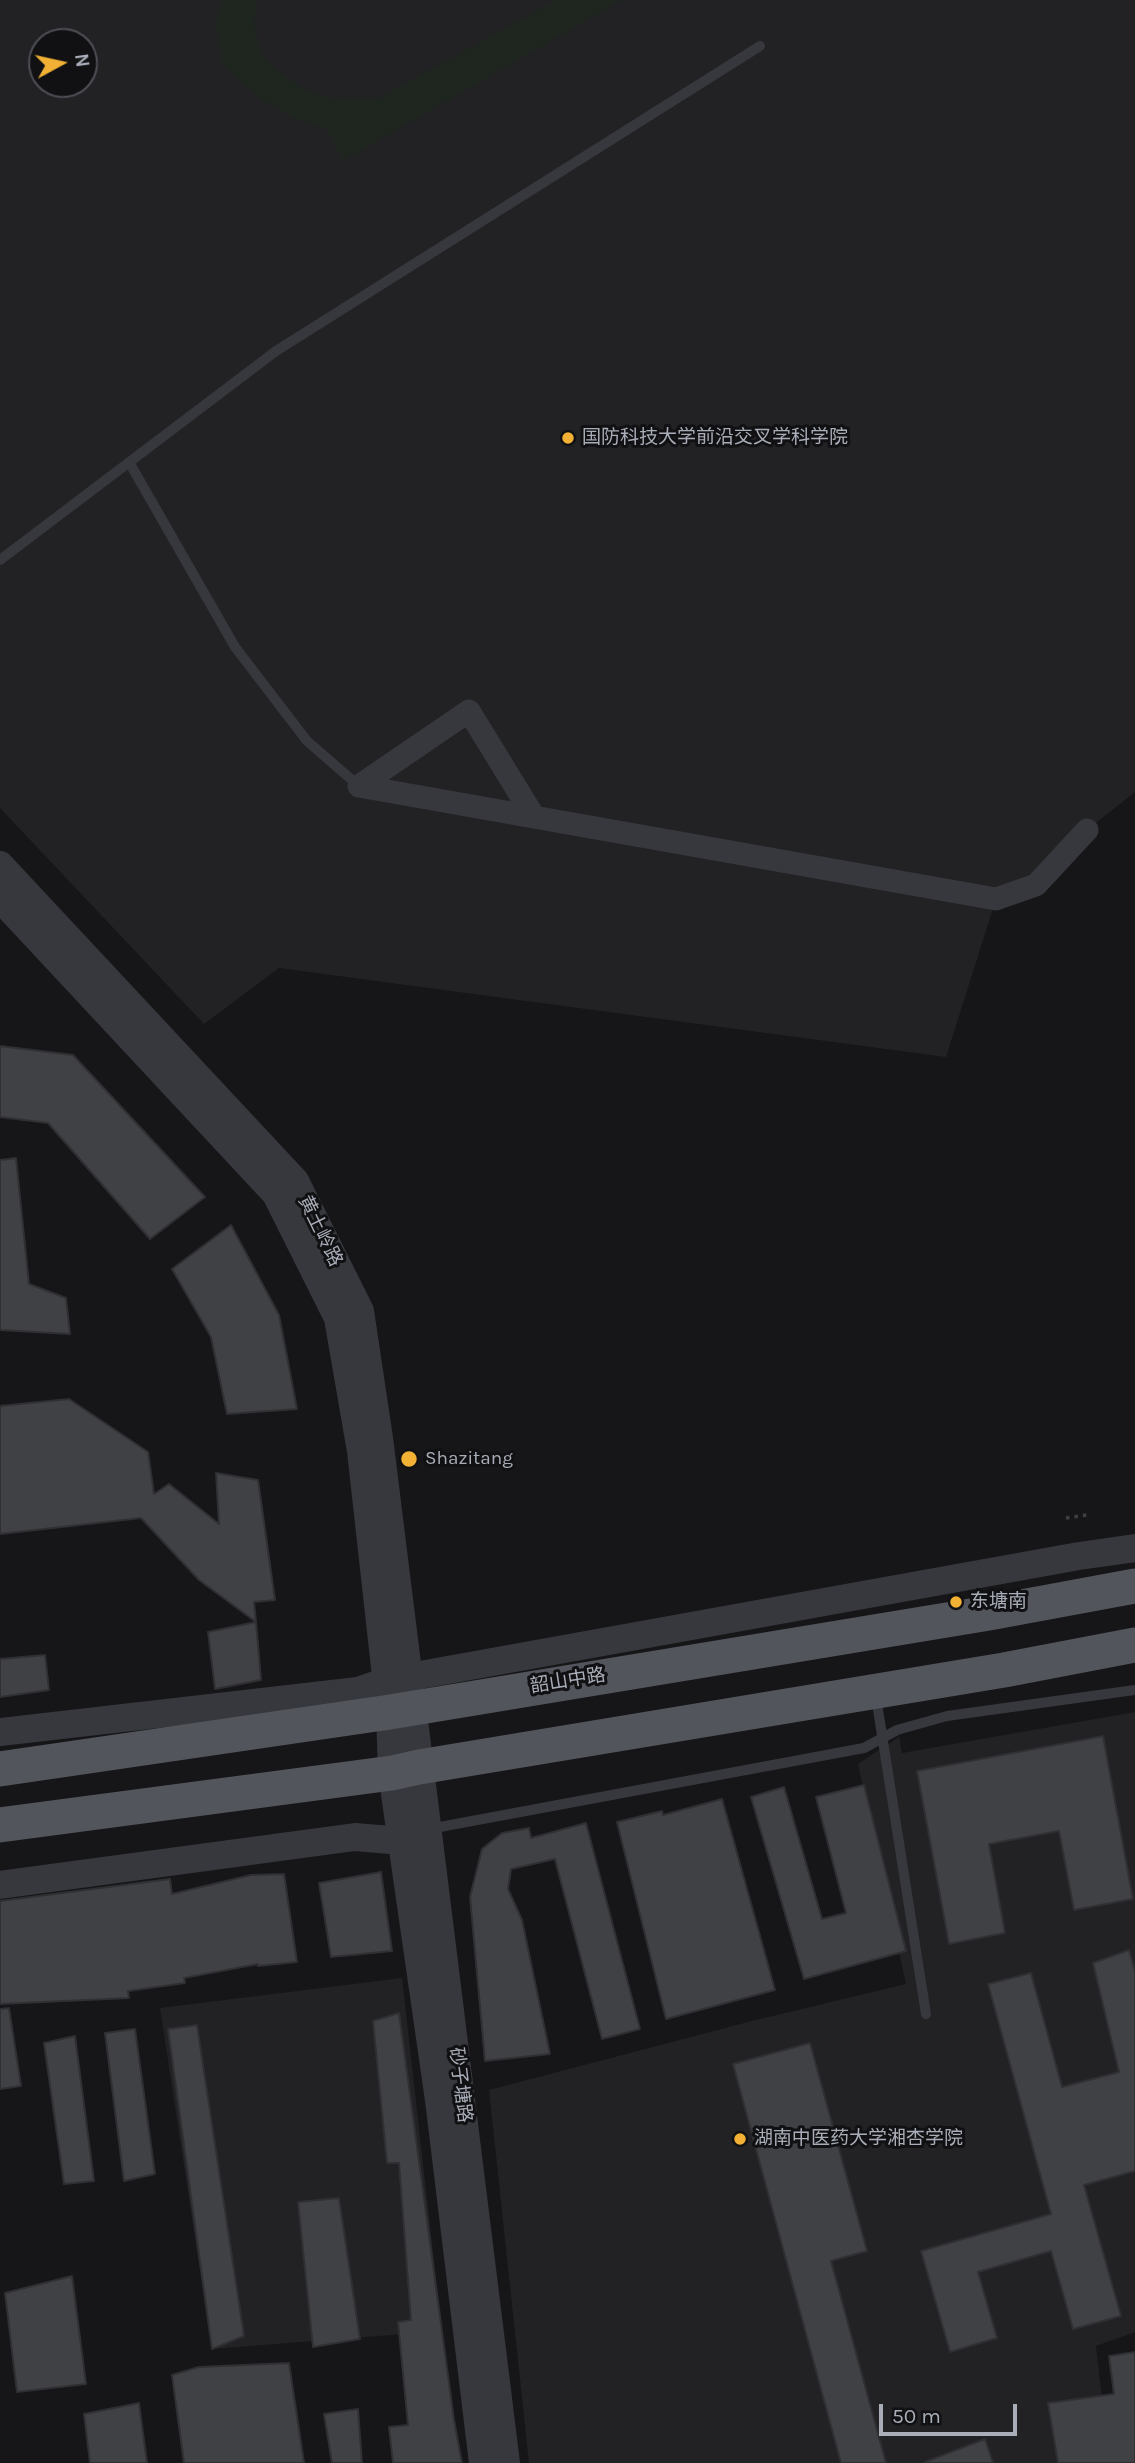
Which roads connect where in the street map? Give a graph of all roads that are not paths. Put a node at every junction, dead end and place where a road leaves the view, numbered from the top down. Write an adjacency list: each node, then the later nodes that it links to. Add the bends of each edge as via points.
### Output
1 (760, 46): 2 (lane, via 276,351)
2 (129, 462): 3 (lane); 4 (lane, via 234,647 307,741)
3 (0, 560)
4 (359, 786): 5 (street); 5 (street, via 469,711)
5 (534, 817): 6 (street, via 996,898 1037,885)
6 (1087, 830)
7 (0, 864): 14 (street, 黄土岭路, via 295,1181 359,1311 379,1438)
8 (0, 898): 14 (street, 黄土岭路, via 276,1194 338,1318)
9 (1135, 1548): 14 (street)
10 (1135, 1586): 14 (main road, 韶山中路, via 989,1613)
11 (1135, 1644): 13 (main road)
12 (1135, 1690): 16 (lane, via 947,1716)
13 (876, 1691): 16 (lane); 18 (main road)
14 (400, 1695): 15 (street, via 358,1690); 17 (main road, 韶山中路); 18 (street, 砂子塘路)
15 (0, 1732)
16 (882, 1738): 20 (lane, via 864,1748); 22 (lane)
17 (0, 1769)
18 (406, 1770): 19 (main road); 20 (street, 砂子塘路)
19 (0, 1825)
20 (414, 1835): 21 (street, via 355,1838); 23 (street, 砂子塘路, via 439,2100); 24 (street, 砂子塘路)
21 (0, 1885)
22 (926, 2014)
23 (483, 2463)
24 (506, 2463)

